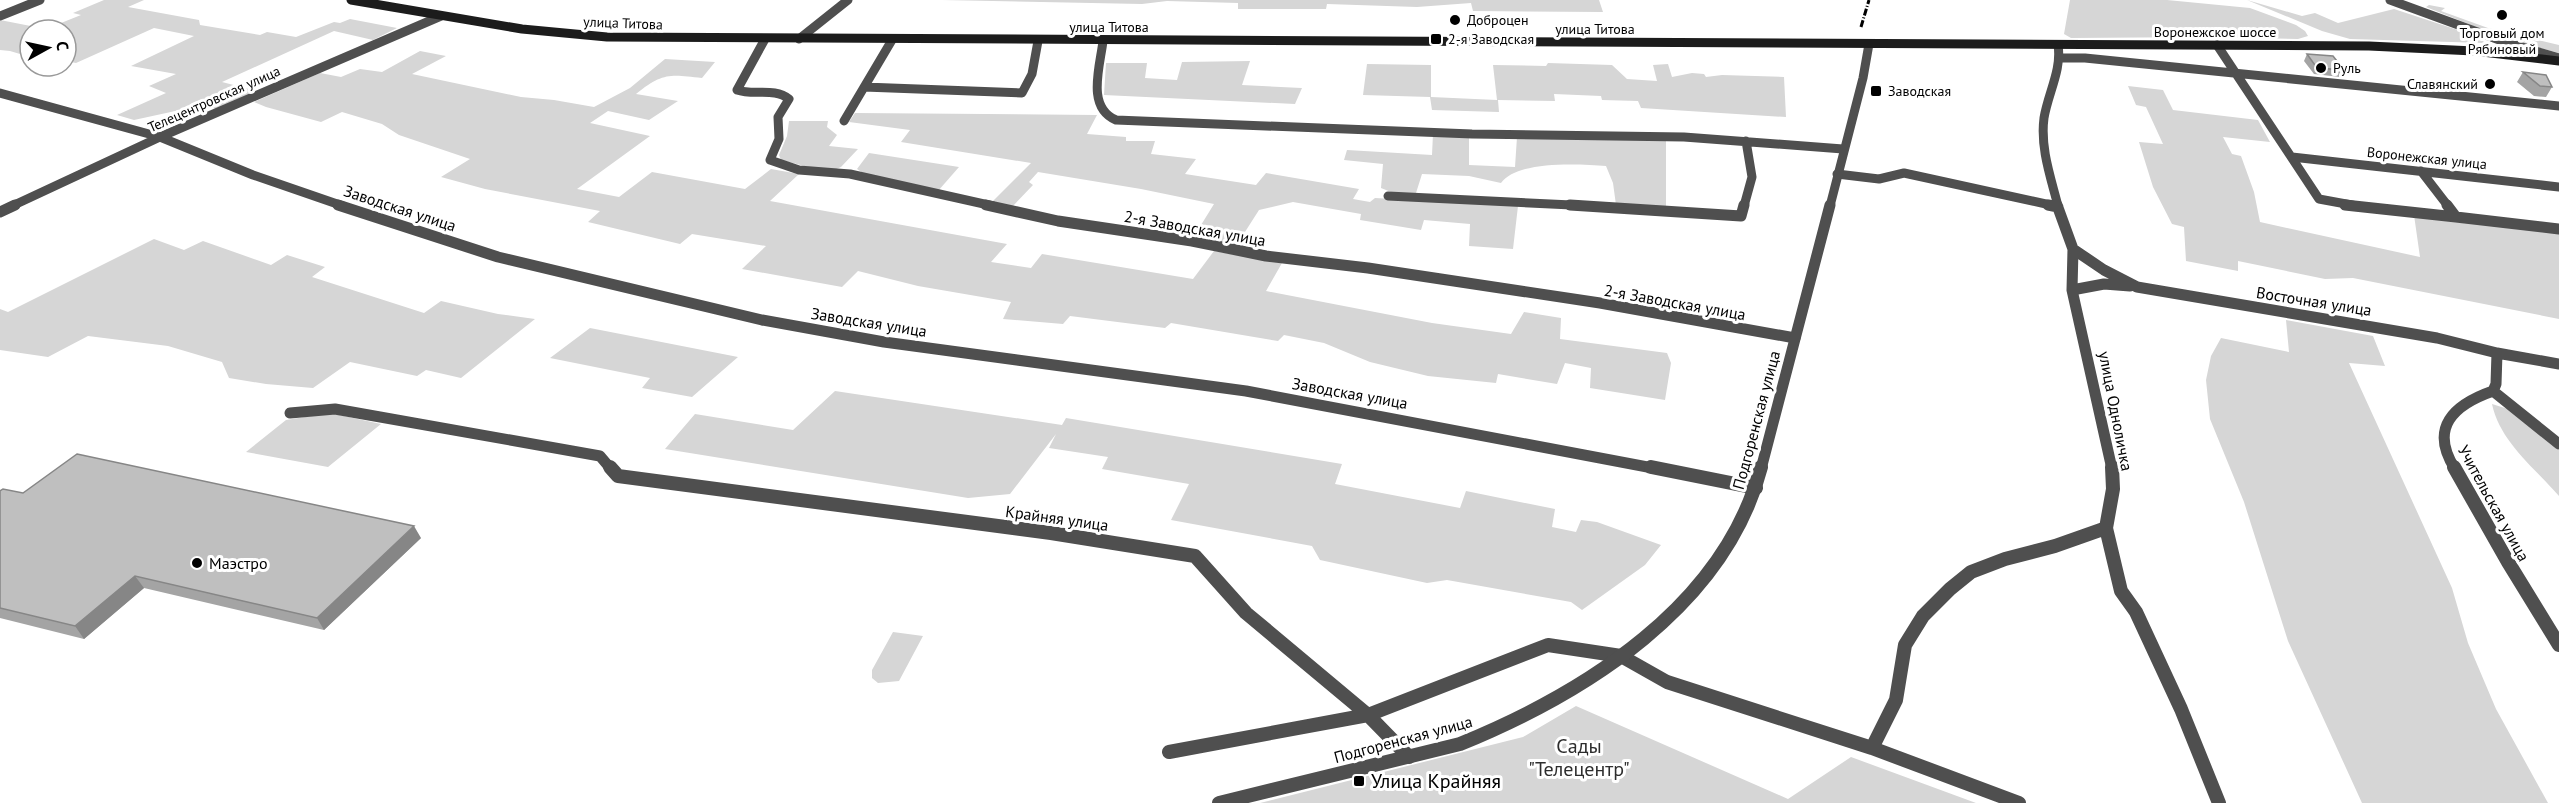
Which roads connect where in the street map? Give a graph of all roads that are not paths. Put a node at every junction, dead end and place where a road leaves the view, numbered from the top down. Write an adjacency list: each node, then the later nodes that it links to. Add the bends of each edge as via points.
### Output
1 (40, 0): 5 (street)
2 (351, 0): 6 (main road, улица Титова)
3 (848, 0): 9 (street)
4 (2390, 0): 7 (street)
5 (0, 16)
6 (441, 16): 8 (main road, улица Титова, via 596,36); 24 (street, Телецентровская улица)
7 (2477, 32): 16 (street, via 2495,44); 18 (street)
8 (765, 39): 9 (main road, улица Титова); 39 (street, 2-я Заводская улица, via 737,90 780,94 789,99 778,117 779,139 770,160 781,166 850,174 1058,221 1266,256 1600,303)
9 (799, 39): 10 (main road, улица Титова)
10 (892, 40): 11 (main road, улица Титова); 20 (street)
11 (1038, 40): 12 (main road, улица Титова); 20 (street, via 1032,74 1022,93)
12 (1103, 41): 13 (main road, улица Титова); 25 (street, via 1100,108 1116,120)
13 (1869, 44): 14 (main road, Воронежское шоссе); 26 (street, Подгоренская улица)
14 (2058, 45): 15 (main road, Воронежское шоссе); 17 (street, улица Одноличка)
15 (2217, 45): 16 (main road, Воронежское шоссе); 19 (street)
16 (2474, 51): 18 (main road, Воронежское шоссе)
17 (2060, 58): 19 (street); 32 (street, улица Одноличка, via 2044,118 2044,148)
18 (2559, 60)
19 (2237, 73): 22 (street); 27 (street)
20 (864, 87): 23 (street)
21 (0, 93): 24 (street, Заводская улица)
22 (2559, 106)
23 (844, 121)
24 (160, 137): 33 (street, Телецентровская улица); 45 (street, Заводская улица, via 253,175 498,257 751,317 884,342 1246,391)
25 (1746, 141): 26 (street); 31 (street, via 1752,177 1741,216)
26 (1843, 149): 29 (street, Подгоренская улица)
27 (2292, 157): 28 (street, Воронежская улица); 34 (street, via 2319,199)
28 (2421, 171): 30 (street, Воронежская улица); 34 (street)
29 (1837, 174): 32 (street, via 1865,180 1904,172); 39 (street, Подгоренская улица)
30 (2559, 186)
31 (1388, 196)
32 (2058, 207): 36 (street, улица Одноличка)
33 (0, 212)
34 (2456, 217): 35 (street)
35 (2559, 230)
36 (2073, 249): 37 (street, Восточная улица); 38 (street, улица Одноличка)
37 (2137, 287): 38 (street, via 2104,285); 40 (street, Восточная улица, via 2437,338)
38 (2072, 290): 46 (street, улица Одноличка, via 2112,461 2113,489)
39 (1795, 338): 45 (street, Подгоренская улица)
40 (2498, 353): 41 (street, Восточная улица); 42 (street)
41 (2559, 364)
42 (2493, 391): 44 (street); 47 (street, Учительская улица, via 2478,395 2454,413 2446,427 2443,445 2488,530)
43 (290, 412): 49 (street, Крайняя улица, via 335,409 600,456 618,476 1196,556 1246,613)
44 (2559, 444)
45 (1756, 488): 48 (street, Подгоренская улица, via 1738,530 1716,564)
46 (2106, 528): 50 (street, via 1971,572 1950,589 1923,615 1905,645 1896,700); 55 (street, улица Одноличка, via 2121,591 2136,612 2181,709)
47 (2559, 645)
48 (1621, 656): 49 (street, via 1548,645); 50 (street, via 1667,682); 52 (street, Подгоренская улица, via 1494,731)
49 (1368, 715): 51 (street); 52 (street, Крайняя улица)
50 (1872, 748): 54 (street)
51 (1169, 752)
52 (1409, 757): 53 (street, Подгоренская улица)
53 (1219, 803)
54 (2019, 803)
55 (2219, 803)

